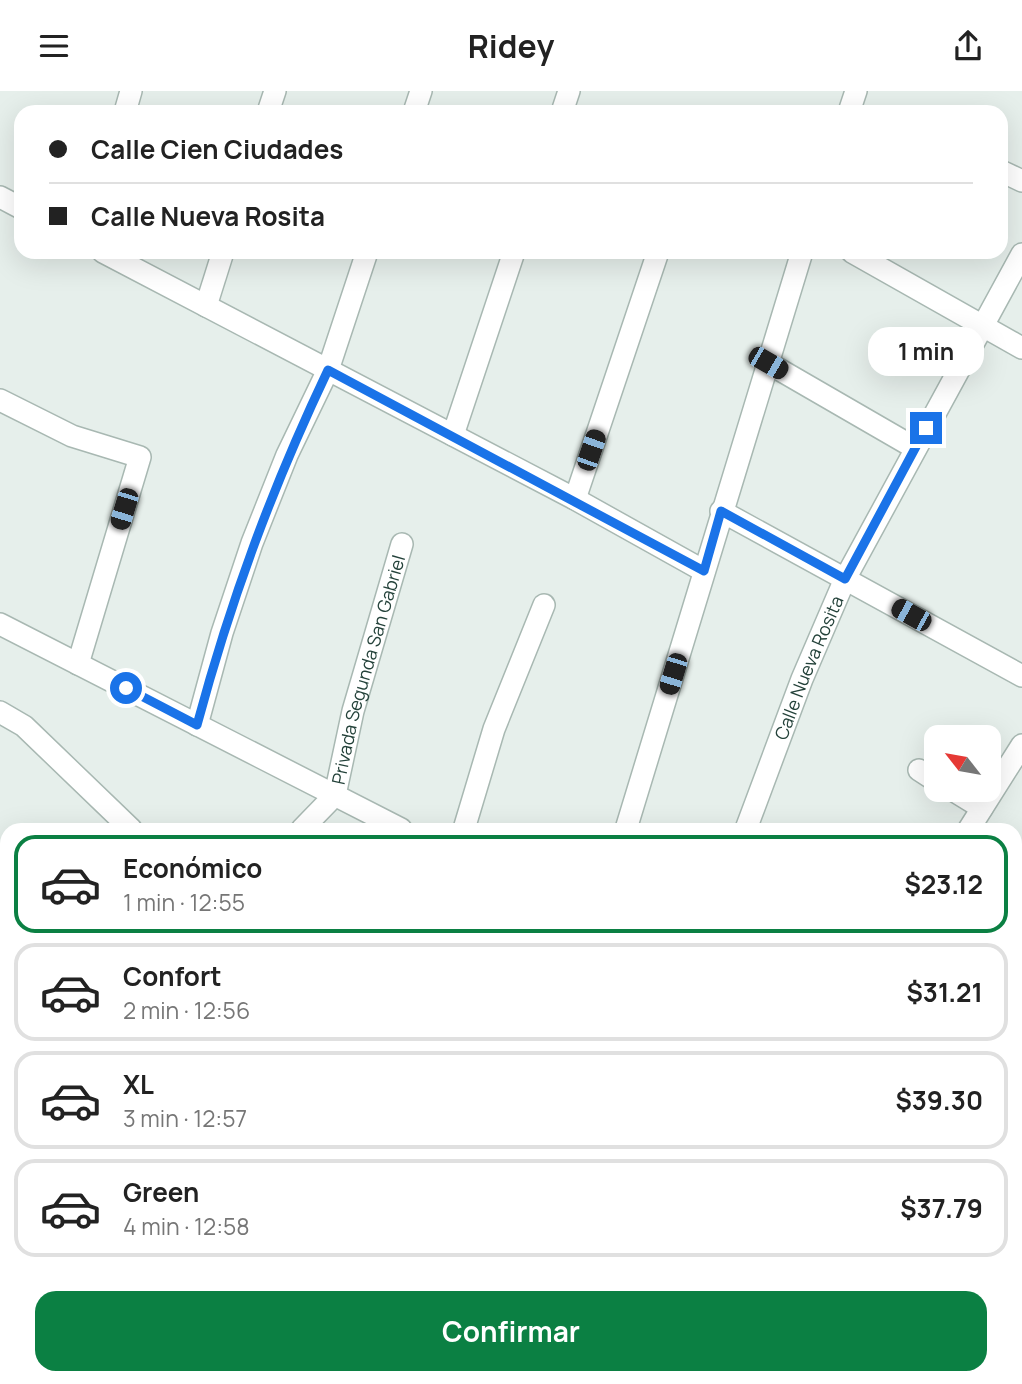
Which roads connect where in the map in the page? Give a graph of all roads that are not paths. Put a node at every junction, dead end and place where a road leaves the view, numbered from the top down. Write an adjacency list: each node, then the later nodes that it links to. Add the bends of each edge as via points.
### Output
1 (1022, 254): 10 (street, Calle Nueva Rosita)
2 (116, 259): 9 (street)
3 (221, 259): 9 (street)
4 (365, 259): 13 (street)
5 (512, 259): 15 (street)
6 (656, 259): 17 (street)
7 (801, 259): 12 (street)
8 (864, 259): 10 (street)
9 (206, 306): 13 (street)
10 (982, 325): 11 (street); 16 (street, Calle Nueva Rosita)
11 (1022, 348)
12 (768, 363): 16 (street); 18 (street)
13 (328, 370): 15 (street); 27 (street, via 287,455 252,544)
14 (0, 400): 24 (street, via 72,436 139,457)
15 (453, 435): 17 (street)
16 (915, 448): 21 (street, Calle Nueva Rosita)
17 (575, 499): 20 (street)
18 (721, 511): 20 (street); 21 (street)
19 (402, 544): 29 (street, Privada Segunda San Gabriel, via 353,711)
20 (704, 571): 36 (street)
21 (845, 579): 25 (street); 37 (street, Calle Nueva Rosita)
22 (544, 605): 35 (street, via 494,729)
23 (0, 624): 24 (street)
24 (78, 664): 27 (street)
25 (1022, 676)
26 (0, 712): 32 (street, via 24,726)
27 (197, 725): 29 (street)
28 (1022, 745): 31 (street)
29 (335, 795): 33 (street); 34 (street)
30 (972, 802): 31 (street)
31 (982, 808): 38 (street)
32 (125, 823)
33 (308, 823)
34 (389, 823)
35 (466, 823)
36 (628, 823)
37 (748, 823)
38 (973, 823)

